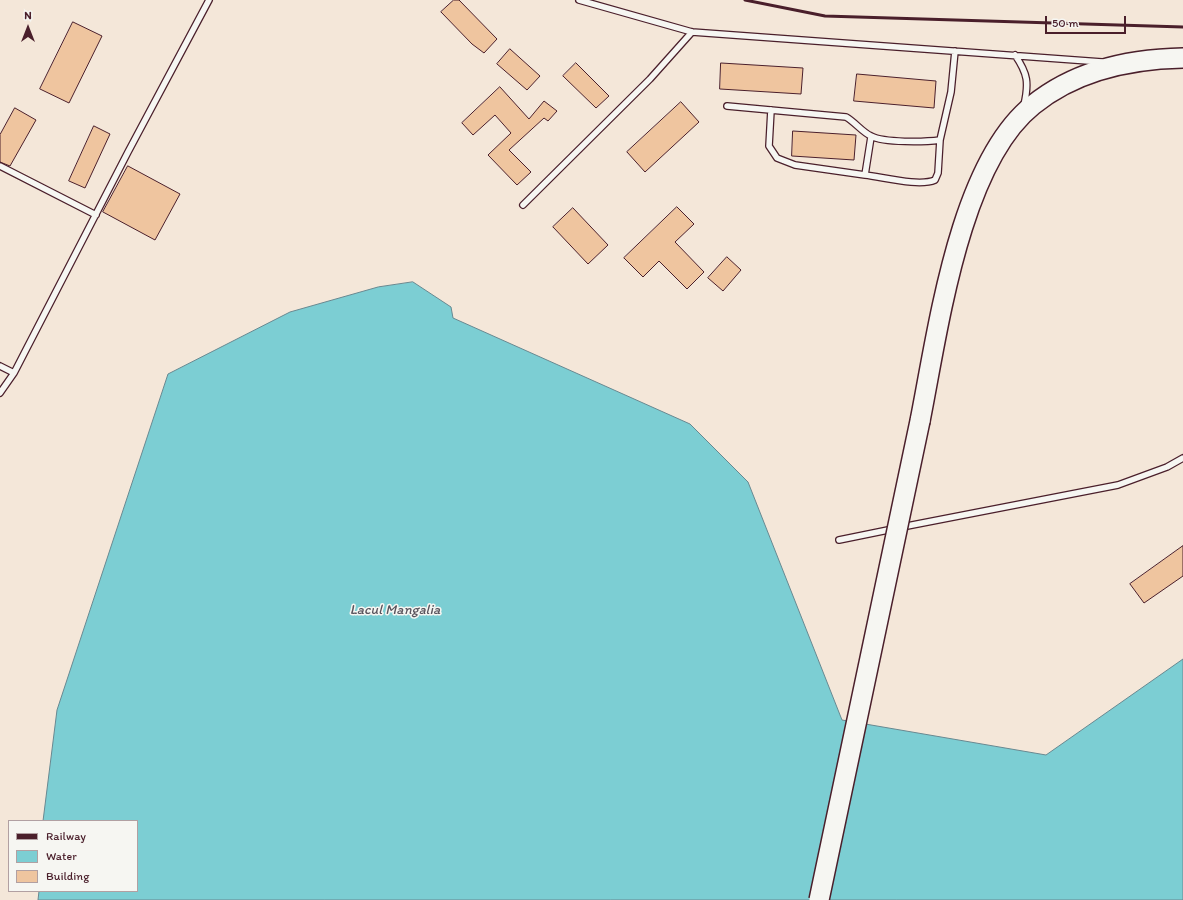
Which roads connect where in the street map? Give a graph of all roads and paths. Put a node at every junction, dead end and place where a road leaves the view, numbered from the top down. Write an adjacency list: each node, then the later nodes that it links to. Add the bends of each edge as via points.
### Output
1 (209, 0): 16 (lane)
2 (580, 0): 3 (lane)
3 (692, 32): 4 (lane); 15 (lane, via 650,79)
4 (955, 51): 5 (lane); 12 (lane, via 951,92)
5 (1015, 55): 7 (lane); 10 (lane, via 1023,68 1028,86)
6 (1183, 58): 7 (highway)
7 (1120, 64): 10 (highway, via 1088,73 1055,89)
8 (727, 106): 9 (lane)
9 (771, 110): 11 (lane, via 846,117); 14 (lane, via 769,146 777,158 795,165)
10 (1022, 115): 22 (highway, bridge, via 990,159 978,183 943,303)
11 (871, 137): 12 (lane, via 906,141); 14 (lane)
12 (940, 140): 14 (lane, via 938,173 935,180 917,182)
13 (0, 166): 16 (lane)
14 (865, 174)
15 (523, 206)
16 (96, 215): 18 (lane)
17 (0, 366): 18 (lane)
18 (14, 373): 19 (lane)
19 (0, 393)
20 (1183, 458): 21 (lane, via 1167,467 1118,485)
21 (838, 540)
22 (819, 900)

